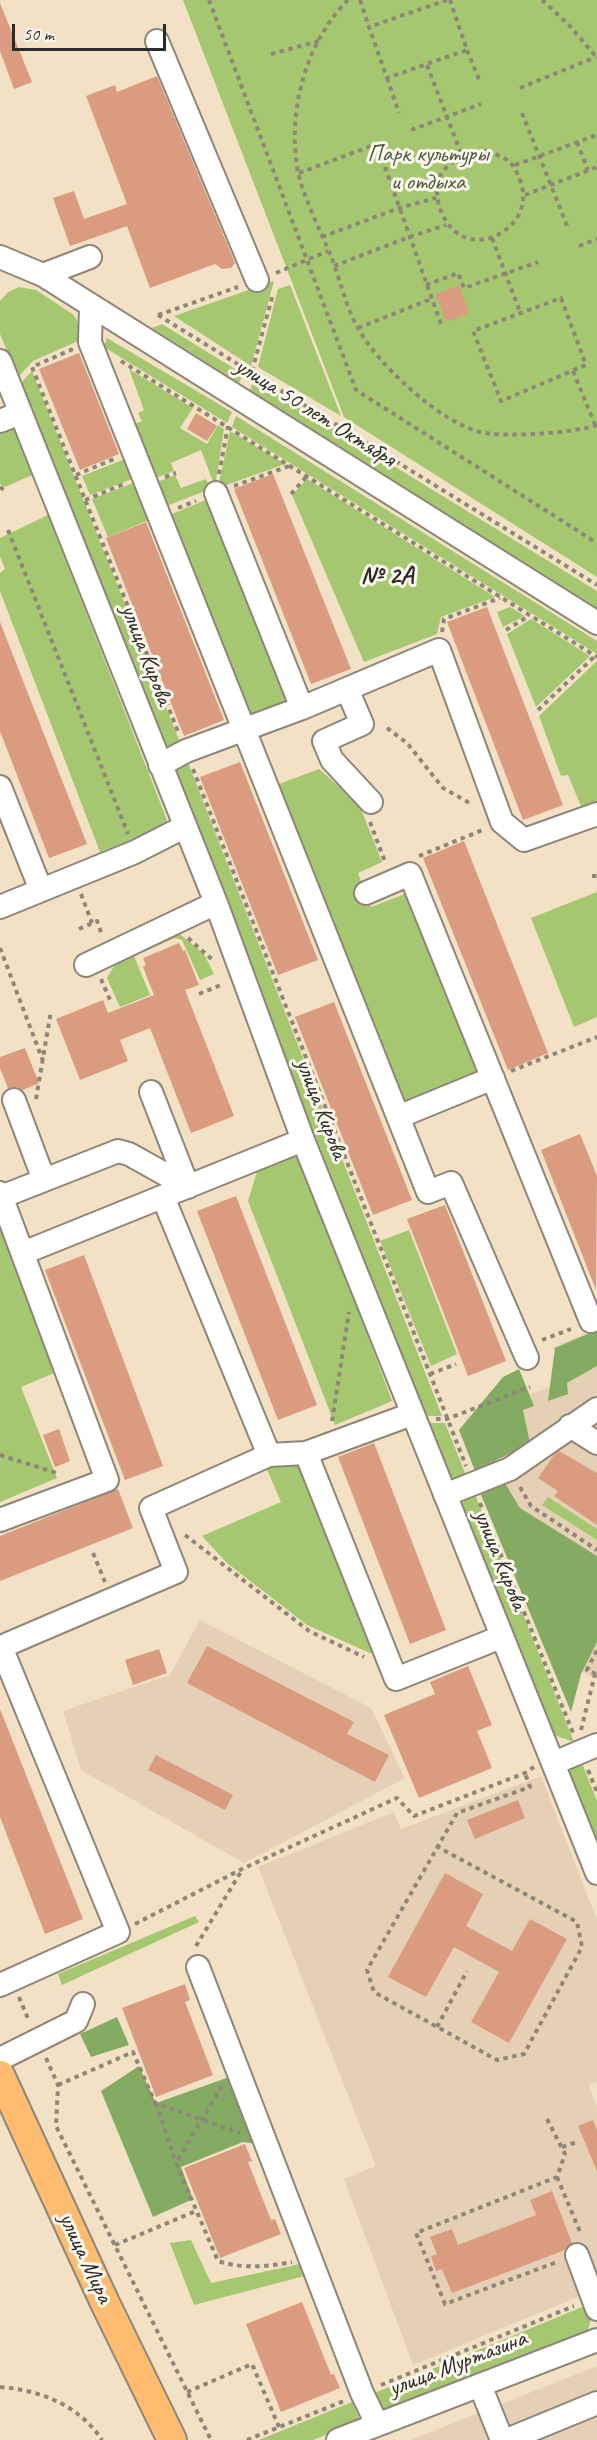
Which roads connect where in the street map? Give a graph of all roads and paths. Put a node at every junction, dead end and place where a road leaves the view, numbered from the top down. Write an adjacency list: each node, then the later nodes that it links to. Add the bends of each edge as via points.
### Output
1 (209, 0): 45 (path)
2 (348, 0): 7 (path)
3 (360, 0): 6 (path)
4 (448, 0): 6 (path); 9 (path)
5 (542, 0): 11 (path)
6 (369, 27): 13 (path)
7 (319, 40): 10 (path); 30 (path, via 309,59 297,105 294,136)
8 (156, 41): 51 (street)
9 (467, 50): 12 (path); 14 (path)
10 (271, 54)
11 (597, 58): 15 (path)
12 (427, 64): 13 (path); 19 (path)
13 (387, 78): 17 (path)
14 (480, 82)
15 (520, 88)
16 (481, 105): 19 (path)
17 (399, 113)
18 (522, 113): 25 (path)
19 (447, 117): 20 (path); 24 (path)
20 (411, 130)
21 (597, 135): 22 (path)
22 (577, 142): 25 (path); 29 (path)
23 (371, 146): 30 (path)
24 (462, 156): 26 (path, via 487,151); 33 (path, via 445,169 438,181)
25 (540, 156): 26 (path); 31 (path)
26 (515, 165): 32 (path)
27 (385, 167): 34 (path)
28 (597, 167): 29 (path)
29 (588, 170): 31 (path)
30 (299, 173): 37 (path)
31 (552, 185): 32 (path); 36 (path)
32 (525, 195): 39 (path, via 513,222)
33 (436, 198): 34 (path); 35 (path)
34 (399, 208): 37 (path); 38 (path)
35 (446, 225): 38 (path); 39 (path, via 455,234 469,239)
36 (568, 228)
37 (322, 237): 42 (path)
38 (410, 237): 47 (path); 52 (path)
39 (492, 238): 49 (path)
40 (597, 239): 41 (path)
41 (579, 246)
42 (328, 251): 45 (path); 47 (path)
43 (0, 256): 50 (street, улица 50 лет Октября)
44 (90, 257): 50 (street)
45 (307, 261): 48 (path); 73 (path, via 356,390)
46 (538, 262): 49 (path)
47 (334, 266): 58 (path)
48 (279, 272): 51 (path); 62 (path)
49 (505, 273): 52 (path, via 464,288 458,273); 55 (path)
50 (43, 275): 54 (street, улица 50 лет Октября)
51 (257, 280): 56 (path)
52 (426, 285): 53 (path)
53 (431, 299): 57 (path); 58 (path)
54 (91, 306): 59 (street, улица 50 лет Октября); 60 (street)
55 (520, 312): 63 (path, via 561,297 586,365); 63 (path, via 473,331 501,401)
56 (158, 315): 59 (path); 62 (path)
57 (441, 324)
58 (358, 328): 66 (path, via 383,362 456,424 482,433 536,435)
59 (132, 332): 77 (street, улица 50 лет Октября)
60 (90, 342): 65 (path); 67 (street); 71 (path, via 32,367)
61 (0, 361): 64 (street, улица Кирова)
62 (252, 371): 74 (path)
63 (573, 371): 66 (path)
64 (10, 417): 87 (street, улица Кирова)
65 (228, 426): 68 (path); 69 (path)
66 (596, 426)
67 (145, 476): 71 (path); 85 (street)
68 (307, 476): 70 (path); 75 (path)
69 (216, 493): 82 (street)
70 (291, 494)
71 (85, 500): 86 (path)
72 (8, 530): 93 (path)
73 (597, 543)
74 (597, 585)
75 (500, 598): 76 (path); 79 (path, via 444,619)
76 (530, 616): 78 (path); 80 (path)
77 (597, 622)
78 (506, 630)
79 (439, 651): 81 (street); 91 (street)
80 (596, 656): 83 (path)
81 (346, 689): 82 (street); 89 (street, via 362,724 324,741 332,760)
82 (302, 708): 85 (street)
83 (538, 710)
84 (387, 728): 91 (path, via 407,742 443,788)
85 (243, 730): 86 (street); 112 (street)
86 (186, 752): 87 (street); 118 (path)
87 (160, 765): 92 (street, улица Кирова)
88 (0, 788): 97 (street)
89 (363, 795): 95 (path)
90 (597, 814): 91 (street, via 524,840)
91 (502, 822): 94 (path)
92 (184, 827): 93 (street); 99 (street, улица Кирова)
93 (135, 852): 96 (street)
94 (408, 860)
95 (388, 868)
96 (74, 877): 97 (street); 101 (path)
97 (41, 890): 100 (street)
98 (366, 893): 109 (street, via 410,874)
99 (216, 903): 102 (street); 113 (street, улица Кирова)
100 (0, 907)
101 (92, 923)
102 (173, 924): 104 (path); 105 (street)
103 (0, 948): 108 (path)
104 (217, 964)
105 (86, 965)
106 (51, 1011): 108 (path)
107 (597, 1037): 109 (path)
108 (43, 1061): 111 (path, via 35,1109)
109 (493, 1078): 112 (street); 121 (street)
110 (151, 1092): 115 (street)
111 (16, 1107): 114 (street)
112 (398, 1117): 122 (street, via 428,1192 451,1183)
113 (303, 1140): 115 (street); 120 (street, улица Кирова)
114 (44, 1180): 115 (street, via 118,1151); 116 (street)
115 (188, 1187): 117 (street)
116 (1, 1195): 119 (street)
117 (163, 1197): 119 (street); 134 (street)
118 (377, 1240): 120 (path, via 368,1266); 124 (path)
119 (23, 1253): 140 (street, via 107,1480)
120 (358, 1279): 127 (street, улица Кирова); 131 (path, via 352,1288)
121 (591, 1321): 122 (path)
122 (524, 1353)
123 (456, 1364): 124 (path)
124 (430, 1374): 128 (path)
125 (530, 1388): 128 (path)
126 (597, 1409): 129 (street)
127 (413, 1417): 128 (path); 131 (street); 138 (street, улица Кирова)
128 (447, 1419): 137 (path)
129 (570, 1426): 130 (street); 135 (street)
130 (597, 1443)
131 (328, 1445): 132 (street)
132 (306, 1453): 134 (street); 146 (street)
133 (0, 1455): 136 (path)
134 (269, 1455): 139 (street)
135 (510, 1469): 137 (street); 141 (path, via 531,1506)
136 (60, 1474)
137 (472, 1484): 138 (street); 148 (path)
138 (445, 1495): 144 (street, улица Кирова)
139 (151, 1508): 143 (street, via 176,1572); 146 (path, via 309,1632)
140 (0, 1520)
141 (597, 1550)
142 (93, 1553): 143 (path)
143 (112, 1599): 155 (street, via 1,1647)
144 (501, 1637): 146 (street, via 396,1679); 149 (street, улица Кирова)
145 (597, 1650): 147 (path, via 587,1670)
146 (393, 1670)
147 (596, 1674): 148 (path)
148 (585, 1747): 149 (street); 151 (path)
149 (553, 1759): 150 (path); 154 (street, улица Кирова)
150 (525, 1773): 152 (path, via 530,1787 457,1813); 153 (path, via 414,1816 397,1798)
151 (597, 1792)
152 (436, 1846): 160 (path, via 367,1970 374,1992); 160 (path, via 578,1922 582,1947 524,2054 497,2060)
153 (242, 1869): 155 (path); 156 (path)
154 (597, 1873)
155 (118, 1932): 158 (street)
156 (195, 1959): 163 (street)
157 (467, 1971): 160 (path)
158 (5, 1982): 161 (path)
159 (83, 2004): 161 (street, via 76,2021)
160 (437, 2027)
161 (37, 2039): 162 (street); 165 (path)
162 (0, 2059)
163 (236, 2064): 168 (path); 170 (street)
164 (0, 2074): 189 (main road, улица Мира)
165 (58, 2085): 166 (path, via 133,2052); 175 (path, via 56,2126)
166 (155, 2103): 168 (path); 172 (path)
167 (547, 2119): 171 (path)
168 (202, 2120): 170 (path); 172 (path)
169 (577, 2142): 171 (path)
170 (266, 2143): 177 (street)
171 (562, 2147): 173 (path, via 565,2154)
172 (176, 2163): 174 (path)
173 (557, 2177): 176 (path, via 583,2241); 176 (path, via 416,2233 445,2304)
174 (196, 2211): 175 (path); 177 (path, via 218,2261 235,2267 273,2266)
175 (115, 2245): 182 (path)
176 (577, 2255): 178 (street)
177 (310, 2258): 183 (street)
178 (595, 2304): 183 (path)
179 (597, 2340): 180 (street, улица Муртазина)
180 (480, 2385): 185 (street, улица Муртазина); 192 (street)
181 (0, 2387): 188 (path, via 59,2400)
182 (187, 2392): 186 (path, via 252,2364); 190 (path)
183 (362, 2393): 185 (street); 186 (path)
184 (597, 2403): 193 (street)
185 (377, 2424): 187 (street, улица Муртазина)
186 (279, 2427): 191 (path)
187 (346, 2438)
188 (102, 2440)
189 (172, 2440)
190 (211, 2440)
191 (247, 2440)
192 (502, 2440)
193 (507, 2440)

